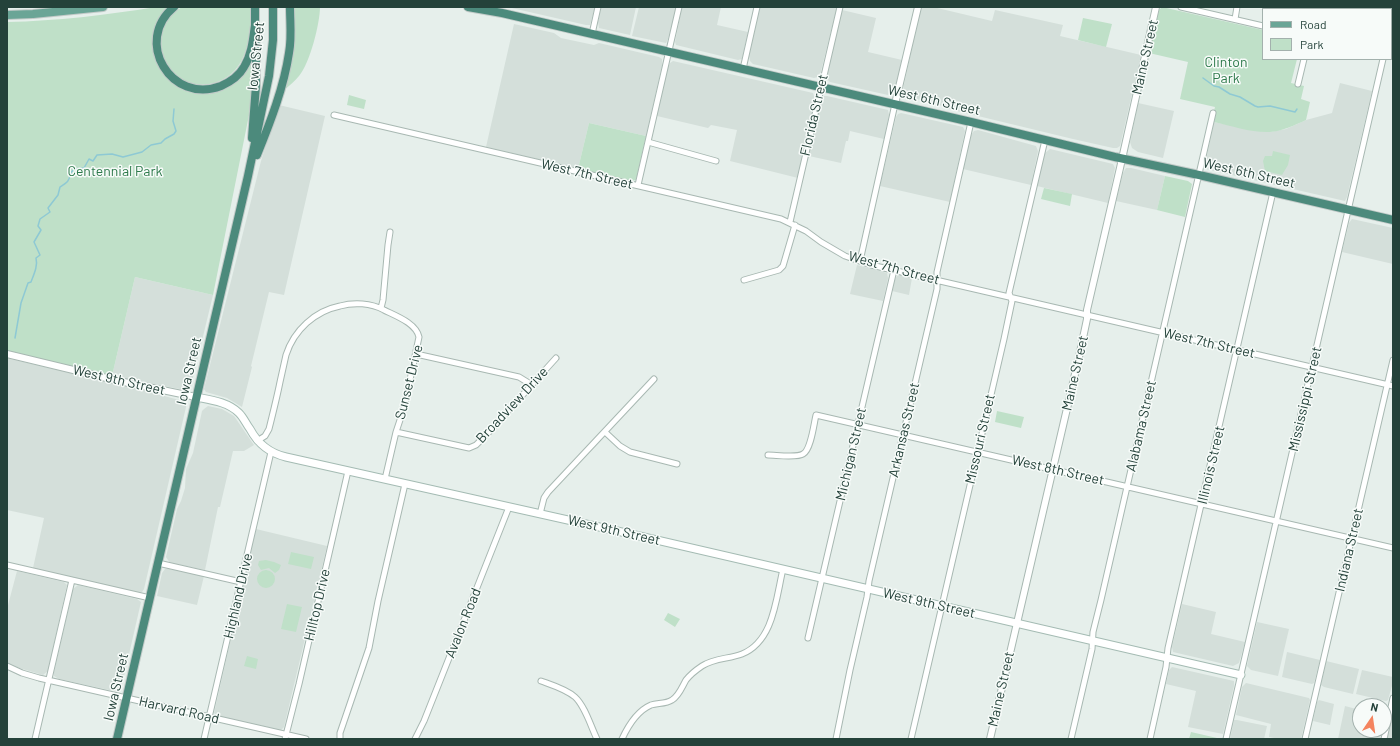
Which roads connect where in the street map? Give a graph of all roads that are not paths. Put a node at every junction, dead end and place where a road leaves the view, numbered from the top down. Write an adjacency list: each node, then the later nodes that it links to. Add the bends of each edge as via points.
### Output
1 (103, 7): 16 (main road)
2 (174, 7): 18 (highway, via 160,23 157,36 158,52 163,66 171,76 193,88 204,90 218,87 240,73 251,51)
3 (255, 7): 18 (highway)
4 (273, 7): 36 (highway, Iowa Street, via 269,76)
5 (290, 7): 36 (highway, via 288,63 270,122)
6 (468, 7): 15 (highway, West 6th Street)
7 (598, 7): 20 (street)
8 (679, 7): 21 (street)
9 (757, 7): 24 (street)
10 (840, 7): 26 (street, Florida Street)
11 (918, 7): 27 (street)
12 (1156, 7): 33 (street, Maine Street)
13 (1181, 7): 17 (street)
14 (1237, 7): 17 (street)
15 (502, 10): 20 (highway, West 6th Street)
16 (7, 15)
17 (1235, 19): 19 (street)
18 (255, 25): 36 (highway, via 256,85)
19 (1262, 26)
20 (592, 34): 21 (highway, West 6th Street)
21 (669, 52): 24 (highway, West 6th Street); 32 (street)
22 (1304, 60): 25 (street)
23 (1383, 60): 39 (street, Mississippi Street)
24 (743, 69): 26 (highway, West 6th Street)
25 (1298, 84)
26 (821, 87): 27 (highway, West 6th Street); 41 (street, Florida Street)
27 (895, 104): 30 (highway, West 6th Street); 43 (street)
28 (1213, 113): 35 (street, Alabama Street)
29 (334, 115): 37 (street, West 7th Street)
30 (971, 122): 31 (highway, West 6th Street); 46 (street, Arkansas Street)
31 (1045, 140): 33 (highway, West 6th Street); 47 (street, Missouri Street, via 1010,292)
32 (648, 142): 34 (street); 37 (street)
33 (1122, 159): 35 (highway, West 6th Street); 49 (street, Maine Street)
34 (716, 161)
35 (1199, 175): 38 (highway, West 6th Street); 50 (street, Alabama Street)
36 (248, 176): 60 (highway, Iowa Street)
37 (638, 185): 41 (street, West 7th Street, via 766,215)
38 (1273, 192): 39 (highway, West 6th Street); 51 (street, Illinois Street)
39 (1348, 210): 40 (highway, West 6th Street); 56 (street, Mississippi Street)
40 (1393, 220)
41 (792, 224): 43 (street, West 7th Street, via 806,230 845,256); 45 (street, Florida Street, via 783,266 779,270)
42 (390, 232): 48 (street)
43 (860, 261): 44 (street, West 7th Street)
44 (894, 270): 46 (street, West 7th Street); 61 (street, Michigan Street)
45 (744, 280)
46 (937, 280): 47 (street, West 7th Street); 64 (street, Arkansas Street)
47 (1011, 297): 49 (street, West 7th Street); 67 (street, Missouri Street)
48 (381, 308): 53 (street, Sunset Drive, via 418,332); 65 (street, via 357,304 336,306 308,321 286,355 269,429 265,436)
49 (1087, 314): 50 (street, West 7th Street); 70 (street, Maine Street)
50 (1163, 332): 51 (street, West 7th Street); 74 (street, Alabama Street)
51 (1237, 350): 56 (street, West 7th Street); 75 (street, Illinois Street)
52 (7, 354): 60 (street, West 9th Street)
53 (416, 354): 58 (street, via 519,377); 62 (street, Sunset Drive)
54 (556, 358): 58 (street, Broadview Drive)
55 (1393, 360): 59 (street, Indiana Street)
56 (1312, 367): 59 (street, West 7th Street); 78 (street, Mississippi Street)
57 (654, 379): 63 (street)
58 (532, 385): 62 (street, Broadview Drive, via 472,448)
59 (1390, 385): 79 (street, Indiana Street)
60 (196, 397): 65 (main road, West 9th Street, via 220,402 234,409 243,418); 81 (highway, Iowa Street)
61 (858, 424): 64 (street, West 8th Street); 68 (street, West 8th Street, via 816,415 808,448 804,454); 84 (street, Michigan Street)
62 (396, 432): 72 (street, Sunset Drive)
63 (605, 432): 69 (street, via 630,452); 77 (street, via 548,492)
64 (903, 434): 67 (street, West 8th Street); 87 (street, Arkansas Street)
65 (257, 441): 66 (main road, West 9th Street)
66 (271, 452): 71 (main road, West 9th Street); 86 (street, Highland Drive)
67 (978, 452): 70 (street, West 8th Street); 89 (street, Missouri Street)
68 (768, 455)
69 (678, 464)
70 (1053, 469): 74 (street, West 8th Street); 90 (street, Maine Street)
71 (348, 471): 72 (main road, West 9th Street); 102 (street, Hilltop Drive)
72 (385, 479): 73 (main road, West 9th Street)
73 (405, 484): 76 (main road, West 9th Street); 107 (street, via 369,648)
74 (1127, 486): 75 (street, West 8th Street); 92 (street, Alabama Street)
75 (1202, 503): 78 (street, West 8th Street); 93 (street, Illinois Street)
76 (510, 507): 77 (main road, West 9th Street); 108 (street, Avalon Road)
77 (540, 514): 83 (main road, West 9th Street)
78 (1277, 521): 79 (street, West 8th Street); 95 (street, Mississippi Street)
79 (1351, 538): 80 (street, West 8th Street); 117 (street, Indiana Street)
80 (1393, 548)
81 (158, 563): 86 (street); 88 (highway, Iowa Street)
82 (7, 565): 85 (street)
83 (783, 569): 84 (main road, West 9th Street); 110 (street, via 771,620 759,643 744,653 702,665 674,698 640,712 630,723)
84 (822, 578): 87 (main road, West 9th Street); 91 (street, Michigan Street)
85 (72, 580): 88 (street); 96 (street)
86 (241, 582): 101 (street, Highland Drive)
87 (868, 589): 89 (main road, West 9th Street); 111 (street, Arkansas Street)
88 (150, 598): 98 (highway, Iowa Street)
89 (941, 606): 90 (main road, West 9th Street); 112 (street, Missouri Street)
90 (1016, 623): 92 (main road, West 9th Street); 113 (street, Maine Street)
91 (808, 638)
92 (1092, 641): 93 (main road, West 9th Street); 114 (street, Alabama Street)
93 (1167, 658): 95 (main road, West 9th Street); 115 (street, Illinois Street)
94 (7, 666): 96 (street, Harvard Road)
95 (1241, 675): 116 (street, Mississippi Street)
96 (49, 680): 98 (street, Harvard Road); 103 (street)
97 (541, 681): 109 (street, via 569,692 577,699)
98 (126, 698): 101 (street, Harvard Road); 104 (highway, Iowa Street)
99 (1393, 698): 100 (street)
100 (1392, 710)
101 (209, 717): 102 (street, Harvard Road); 105 (street, Highland Drive)
102 (285, 737): 106 (street, Harvard Road)
103 (35, 739)
104 (117, 739)
105 (204, 739)
106 (306, 739)
107 (340, 739)
108 (415, 739)
109 (596, 739)
110 (622, 739)
111 (836, 739)
112 (911, 739)
113 (990, 739)
114 (1071, 739)
115 (1150, 739)
116 (1226, 739)
117 (1305, 739)

